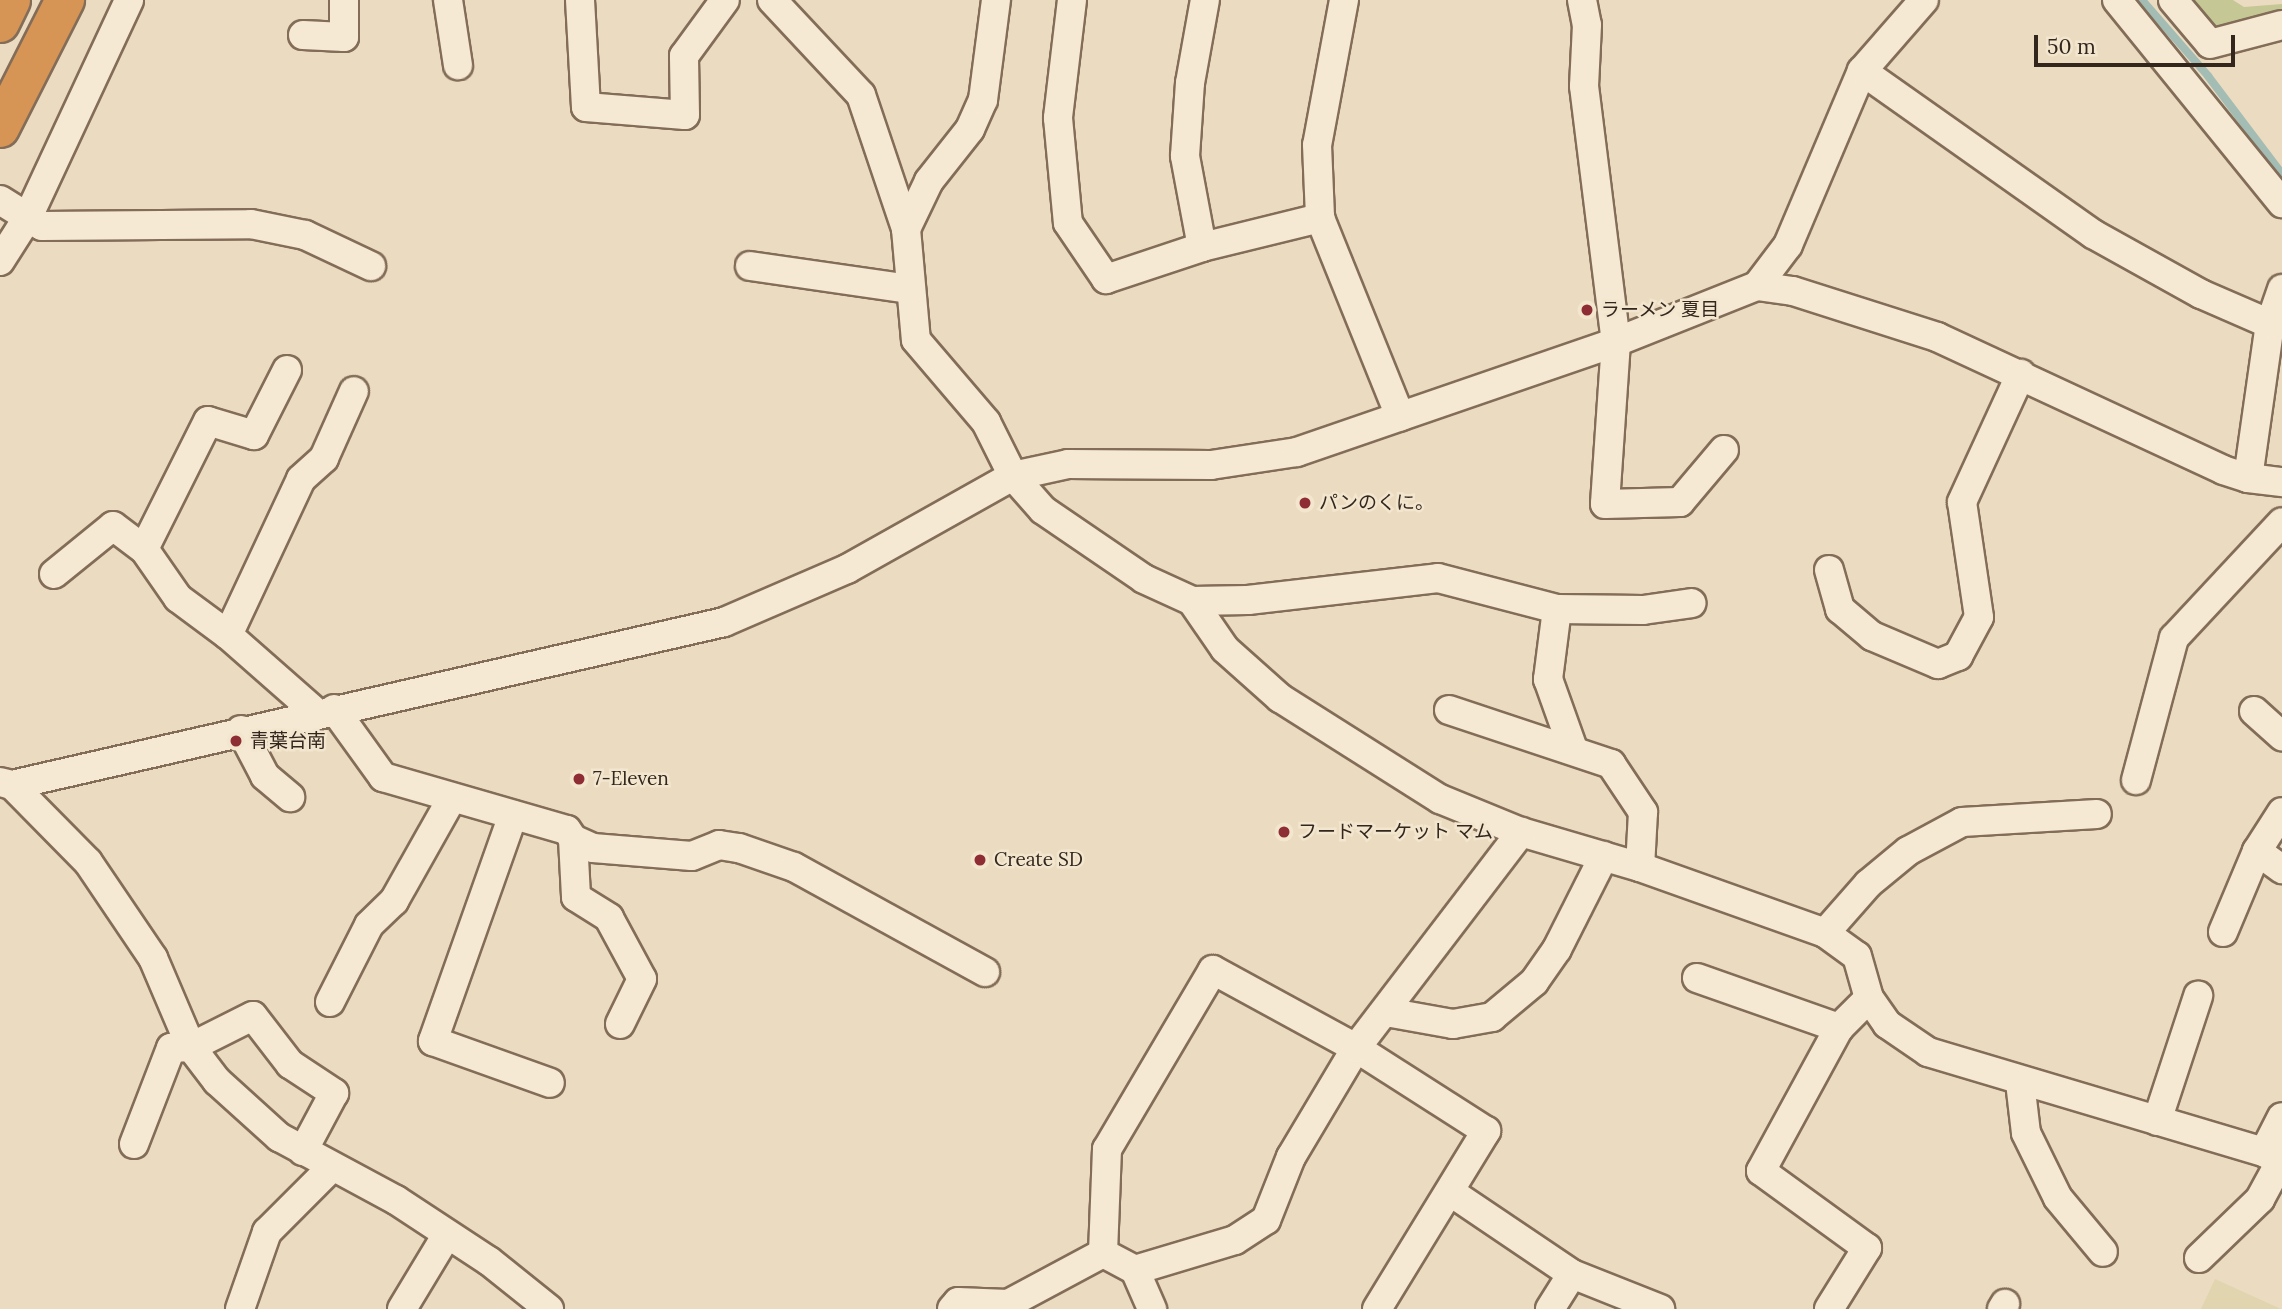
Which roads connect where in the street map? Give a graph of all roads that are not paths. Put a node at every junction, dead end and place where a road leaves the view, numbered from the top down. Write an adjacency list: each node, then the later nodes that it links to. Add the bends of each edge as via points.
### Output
1 (11, 0): 17 (highway)
2 (65, 0): 22 (highway)
3 (129, 0): 24 (street)
4 (344, 0): 19 (street, via 344,37)
5 (447, 0): 20 (street)
6 (580, 0): 7 (street, via 586,107 685,115 684,56)
7 (725, 0)
8 (772, 0): 26 (street, via 862,95)
9 (996, 0): 26 (street, via 984,100 970,128 929,181)
10 (1072, 0): 27 (street, via 1058,118 1068,223 1106,279)
11 (1205, 0): 27 (street, via 1190,83 1185,156)
12 (1344, 0): 25 (street, via 1317,145)
13 (1581, 0): 35 (street, via 1587,25 1584,86)
14 (1924, 0): 21 (street)
15 (2117, 0): 23 (street)
16 (2173, 0): 18 (street, via 2210,44)
17 (0, 23)
18 (2282, 25)
19 (303, 35)
20 (458, 65)
21 (1862, 71): 31 (street, via 1788,245); 34 (street, via 2093,234 2201,294)
22 (0, 128)
23 (2282, 203)
24 (15, 208): 28 (street); 29 (street, via 42,226 251,224 305,235)
25 (1321, 218): 27 (street); 39 (street)
26 (906, 229): 32 (street)
27 (1202, 247)
28 (0, 261)
29 (370, 266)
30 (750, 267): 32 (street)
31 (1757, 286): 35 (street); 37 (street, via 1793,291 1937,338)
32 (910, 289): 41 (street, via 916,340 986,422)
33 (2282, 289): 34 (street)
34 (2270, 324): 42 (street)
35 (1616, 342): 39 (street); 40 (street, via 1605,504 1680,502)
36 (287, 370): 45 (street, via 254,435 208,421)
37 (2021, 374): 42 (street); 46 (street, via 1962,502 1979,617 1958,656 1938,664 1872,636 1840,609)
38 (354, 391): 51 (street, via 324,458 301,478)
39 (1400, 416): 41 (street, via 1297,452 1211,465 1068,464)
40 (1724, 450)
41 (1013, 476): 48 (street, via 1043,510 1143,579); 54 (street, via 847,569 724,622)
42 (2248, 478): 43 (street)
43 (2282, 481)
44 (2282, 523): 58 (street, via 2174,638)
45 (144, 549): 47 (street, via 113,526); 51 (street, via 178,598)
46 (1829, 570)
47 (54, 574)
48 (1192, 601): 50 (street, via 1248,600 1438,578); 65 (street, via 1225,649 1280,698 1440,799)
49 (1692, 603): 50 (street, via 1643,610)
50 (1557, 609): 57 (street, via 1548,679)
51 (229, 635): 54 (street)
52 (1449, 710): 57 (street)
53 (2255, 711): 56 (street)
54 (326, 712): 55 (street); 61 (street, via 383,777)
55 (241, 730): 59 (street); 60 (street, via 265,776)
56 (2282, 736)
57 (1573, 749): 69 (street, via 1611,764 1643,812)
58 (2136, 780)
59 (6, 784): 81 (street, via 88,862 153,958)
60 (290, 797)
61 (453, 797): 64 (street); 77 (street, via 394,901 369,925)
62 (2282, 812): 67 (street)
63 (2097, 814): 72 (street, via 1962,822 1908,852 1868,884)
64 (513, 815): 66 (street, via 567,830); 84 (street, via 433,1041)
65 (1521, 832): 68 (street); 78 (street)
66 (573, 839): 73 (street, via 593,849 692,856 719,845 739,848 794,867); 79 (street, via 576,897 609,918 642,979)
67 (2257, 851): 70 (street); 71 (street)
68 (1604, 856): 69 (street); 78 (street, via 1534,982 1492,1017 1453,1024)
69 (1640, 867): 72 (street)
70 (2282, 869)
71 (2223, 932)
72 (1825, 933): 76 (street, via 1857,956)
73 (985, 972)
74 (1697, 978): 80 (street)
75 (2198, 996): 86 (street)
76 (1869, 998): 80 (street); 83 (street, via 1887,1024 1928,1052)
77 (330, 1002)
78 (1386, 1012): 82 (street)
79 (620, 1024)
80 (1839, 1028): 106 (street, via 1761,1171 1867,1248)
81 (191, 1047): 87 (street, via 171,1048); 88 (street, via 217,1081 279,1137); 88 (street, via 253,1016 290,1064 334,1093)
82 (1356, 1048): 91 (street, via 1486,1131); 94 (street, via 1213,970 1107,1149); 96 (street, via 1291,1157 1266,1220 1235,1240)
83 (2020, 1082): 86 (street); 93 (street, via 2026,1133 2058,1198)
84 (550, 1083)
85 (2282, 1117): 89 (street)
86 (2157, 1121): 89 (street)
87 (134, 1144)
88 (303, 1151): 90 (street)
89 (2276, 1159): 95 (street, via 2260,1199)
90 (332, 1167): 92 (street, via 396,1200); 98 (street, via 267,1232)
91 (1452, 1193): 97 (street); 103 (street)
92 (446, 1236): 99 (street); 100 (street, via 489,1261)
93 (2103, 1252)
94 (1103, 1253): 96 (street); 101 (street, via 1008,1304 958,1302)
95 (2199, 1258)
96 (1135, 1270): 102 (street)
97 (1572, 1274): 104 (street); 105 (street)
98 (240, 1309)
99 (402, 1309)
100 (549, 1309)
101 (952, 1309)
102 (1152, 1309)
103 (1377, 1309)
104 (1550, 1309)
105 (1660, 1309)
106 (1829, 1309)

